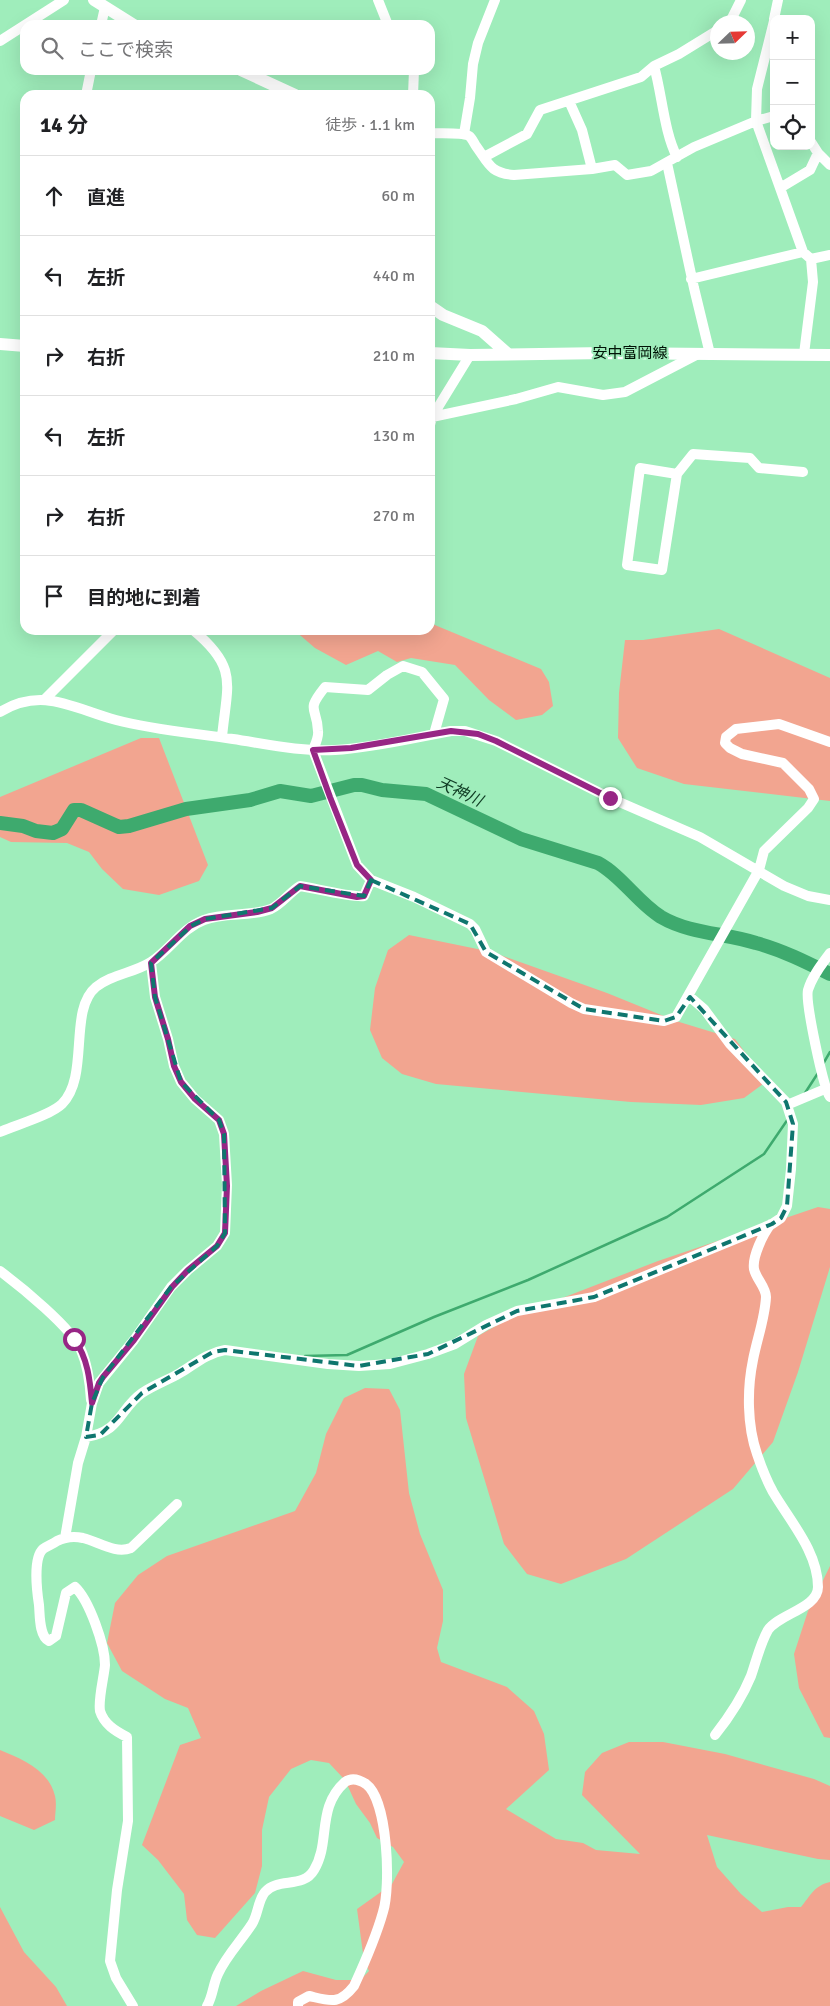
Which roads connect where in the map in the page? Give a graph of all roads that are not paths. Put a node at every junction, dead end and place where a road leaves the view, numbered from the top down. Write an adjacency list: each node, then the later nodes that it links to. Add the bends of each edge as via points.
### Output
1 (64, 0): 9 (street)
2 (378, 0): 12 (street)
3 (495, 0): 28 (street, via 473,64)
4 (778, 0): 8 (street)
5 (737, 2): 7 (street)
6 (100, 4): 10 (street); 11 (main road)
7 (732, 15)
8 (775, 15)
9 (33, 20)
10 (101, 20)
11 (126, 20)
12 (386, 20)
13 (20, 28): 16 (street)
14 (710, 35): 17 (street)
15 (770, 36): 26 (street, via 757,89)
16 (0, 41)
17 (654, 66): 24 (street, via 642,78); 32 (street)
18 (90, 75): 21 (street)
19 (252, 75): 22 (main road)
20 (414, 75): 23 (street)
21 (87, 90)
22 (284, 90)
23 (413, 90)
24 (568, 101): 31 (street, via 540,110 527,134); 35 (street, via 582,130)
25 (770, 116): 26 (street)
26 (756, 121): 32 (street); 36 (street)
27 (435, 133): 28 (street)
28 (464, 134): 31 (street, via 470,136)
29 (815, 148): 30 (street)
30 (818, 153): 34 (street); 36 (street, via 810,170)
31 (484, 157): 35 (street, via 495,172 514,176)
32 (677, 157): 33 (street)
33 (667, 163): 35 (street, via 651,171 627,175 615,165); 39 (street)
34 (830, 165)
35 (592, 169)
36 (780, 188): 37 (street)
37 (807, 255): 38 (street); 39 (street); 46 (street, via 813,282)
38 (830, 255)
39 (691, 279): 45 (street)
40 (435, 309): 44 (main road, via 482,331)
41 (0, 344): 42 (main road)
42 (20, 346)
43 (435, 353): 47 (main road, 安中富岡線)
44 (506, 353): 45 (main road, 安中富岡線); 47 (main road, 安中富岡線)
45 (704, 354): 46 (main road, 安中富岡線); 50 (street, via 625,392 603,395 558,388)
46 (804, 354): 48 (main road, 安中富岡線)
47 (470, 355): 49 (street)
48 (830, 355)
49 (435, 414)
50 (435, 420)
51 (803, 472): 52 (street, via 759,468 750,458 693,454)
52 (677, 474): 52 (street, via 662,570 627,565 640,468)
53 (109, 635): 55 (street)
54 (199, 635): 58 (street, via 218,654 227,673)
55 (45, 699): 56 (street, via 21,702); 58 (street, via 58,700 136,725)
56 (0, 712)
57 (434, 734): 60 (street, via 351,748); 60 (street, via 444,699 422,672 403,666 368,690 325,688 314,701 318,732); 61 (street, via 465,731 496,741 610,798 700,837)
58 (222, 738): 60 (street)
59 (830, 742): 61 (street, via 779,724 736,729 726,737 725,743 742,754 783,763 813,796 808,808 764,851)
60 (313, 750): 62 (street, via 357,865)
61 (759, 870): 63 (street, via 784,886 808,896); 66 (street)
62 (371, 880): 65 (street, via 364,896 300,886 272,908 205,919 190,926); 66 (street, via 470,924 486,952 584,1009 664,1021 676,1017)
63 (830, 900)
64 (830, 953): 67 (street, via 807,991)
65 (151, 963): 69 (street, via 105,981 86,1000 69,1097 60,1106); 72 (street, via 155,997 174,1066 181,1082 195,1099 219,1120 224,1134 225,1233 217,1246 172,1287 103,1377)
66 (690, 997): 68 (street)
67 (828, 1093): 68 (street)
68 (787, 1104): 70 (street, via 792,1124 787,1206 781,1218)
69 (0, 1132)
70 (772, 1224): 73 (street, via 594,1297 517,1311 455,1344 390,1364 328,1364 225,1350 213,1352 142,1393 121,1418 100,1435); 76 (street, via 764,1232 754,1268 766,1294 752,1362 749,1408 756,1453 772,1490 805,1543 814,1565 818,1588 815,1597 778,1619 768,1630 742,1696)
71 (0, 1271): 72 (street, via 40,1304 81,1349 89,1375)
72 (92, 1403): 73 (street)
73 (86, 1438): 75 (street, via 78,1463)
74 (177, 1504): 75 (street, via 124,1551 82,1538)
75 (66, 1538): 77 (street, via 44,1548 37,1563 42,1629 46,1640 53,1640 66,1593 75,1587 82,1593 104,1651 100,1710 106,1723 127,1737 128,1821 110,1961)
76 (716, 1735)
77 (133, 2006)
78 (207, 2006): 79 (street, via 217,1975 253,1923 264,1893 271,1888 304,1880 315,1869 320,1857 327,1809 346,1782 354,1779 373,1791 383,1820 387,1880 384,1910 354,1986 346,1996 338,2000 309,1996 298,2002)
79 (298, 2006)

